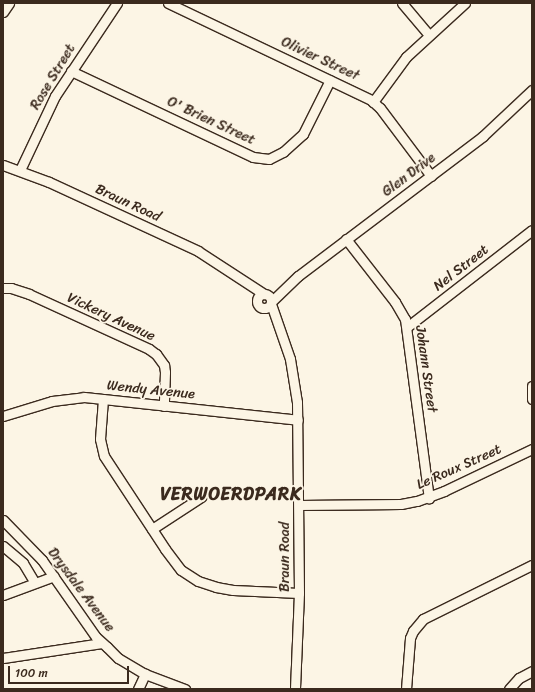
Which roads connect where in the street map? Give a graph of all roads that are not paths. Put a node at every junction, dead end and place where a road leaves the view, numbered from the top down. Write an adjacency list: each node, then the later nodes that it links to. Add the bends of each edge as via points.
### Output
1 (10, 3): 6 (street)
2 (117, 3): 8 (street, Rose Street)
3 (168, 3): 9 (street, Olivier Street)
4 (402, 3): 7 (street)
5 (464, 3): 7 (street)
6 (3, 12)
7 (429, 35): 11 (street, via 402,62)
8 (71, 71): 9 (street, O' Brien Street, via 253,156 269,159 283,152 303,134); 13 (street, Rose Street, via 55,96)
9 (330, 80): 11 (street, Olivier Street)
10 (532, 90): 14 (street, Glen Drive, via 483,136)
11 (373, 102): 14 (street, Olivier Street)
12 (3, 164): 13 (street, Braun Road)
13 (20, 170): 18 (street, Braun Road, via 193,248 210,257)
14 (431, 176): 16 (street, Glen Drive)
15 (532, 230): 20 (street, Nel Street)
16 (346, 239): 18 (street, Glen Drive); 20 (street, Johann Street, via 395,302)
17 (3, 288): 25 (street, Vickery Avenue, via 24,292 156,354 165,372)
18 (266, 299): 19 (street, Glen Drive, via 269,307); 21 (street, Braun Road)
19 (262, 308): 21 (street, Braun Road)
20 (407, 327): 30 (street, Johann Street)
21 (280, 332): 27 (street, Braun Road, via 294,372)
22 (532, 386): 24 (street)
23 (103, 399): 25 (street, Wendy Avenue); 26 (street, Wendy Avenue, via 74,397); 33 (street, via 100,439 104,456)
24 (532, 399)
25 (164, 406): 27 (street, Wendy Avenue)
26 (3, 416)
27 (298, 420): 31 (street, Braun Road)
28 (532, 449): 30 (street, Le Roux Street)
29 (201, 497): 33 (street)
30 (429, 498): 31 (street, Le Roux Street, via 401,504)
31 (299, 505): 38 (street, Braun Road)
32 (3, 520): 36 (street, Drysdale Avenue)
33 (152, 529): 38 (street, via 176,564 198,581 234,590)
34 (3, 546): 37 (street, via 23,563)
35 (532, 565): 47 (street, via 423,619 413,630 410,638)
36 (54, 576): 37 (street); 40 (street, Drysdale Avenue)
37 (35, 583): 39 (street)
38 (299, 593): 46 (street, Braun Road)
39 (3, 595)
40 (102, 643): 41 (street); 43 (street, Drysdale Avenue, via 118,658)
41 (3, 658)
42 (532, 671): 48 (street)
43 (145, 674): 44 (street); 45 (street, Drysdale Avenue)
44 (138, 689)
45 (185, 689)
46 (295, 689)
47 (406, 689)
48 (509, 689)

